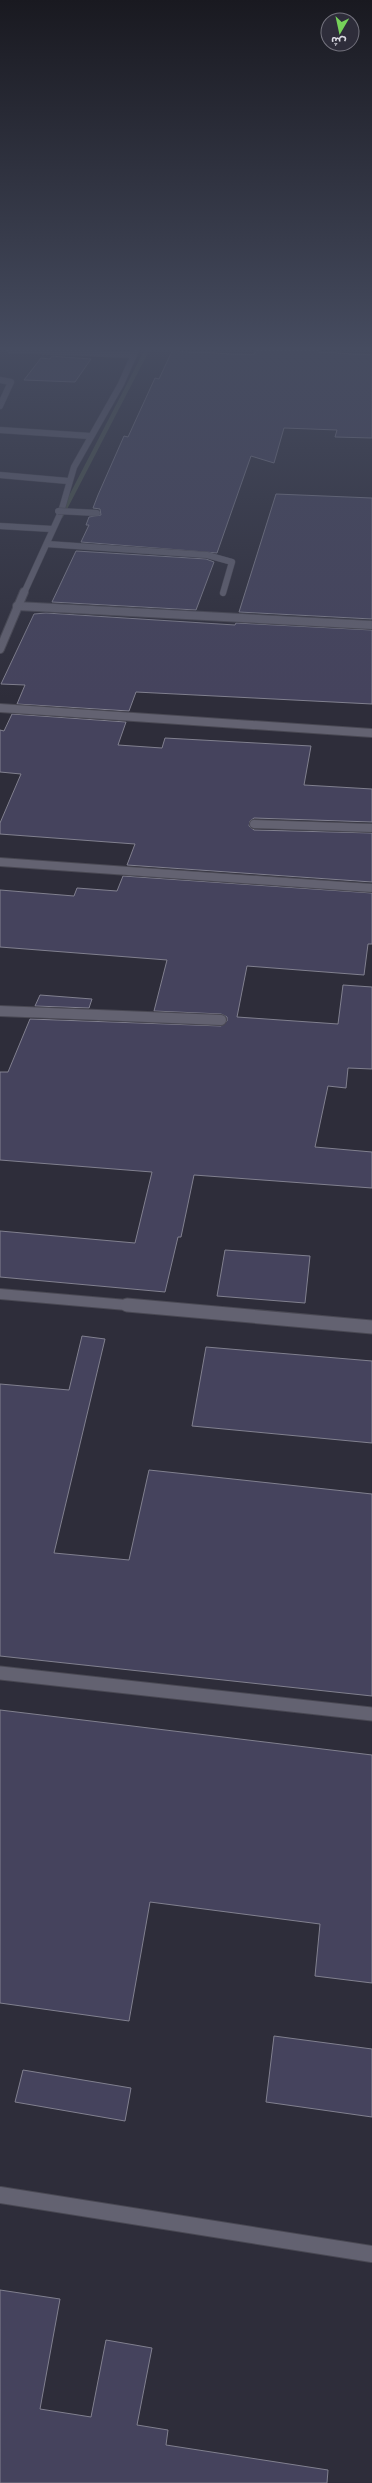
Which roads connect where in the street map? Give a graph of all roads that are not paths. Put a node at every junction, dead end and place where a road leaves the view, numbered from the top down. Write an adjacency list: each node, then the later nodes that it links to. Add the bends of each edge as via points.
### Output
1 (75, 466): 3 (street)
2 (0, 475): 3 (street)
3 (68, 481): 4 (street)
4 (60, 511): 5 (street, bridge); 7 (street)
5 (97, 513)
6 (0, 526): 7 (street)
7 (52, 529): 8 (street)
8 (47, 544): 9 (street, via 207,555 232,562); 10 (street)
9 (223, 592)
10 (17, 606): 11 (street); 12 (street)
11 (372, 625)
12 (0, 649)
13 (0, 708): 14 (street)
14 (372, 733)
15 (254, 824): 16 (street)
16 (372, 828)
17 (0, 862): 18 (street)
18 (372, 888)
19 (0, 1010): 20 (street)
20 (221, 1020)
21 (0, 1294): 22 (street)
22 (372, 1327)
23 (0, 1673): 24 (street)
24 (372, 1714)
25 (0, 2195): 26 (street)
26 (372, 2254)

